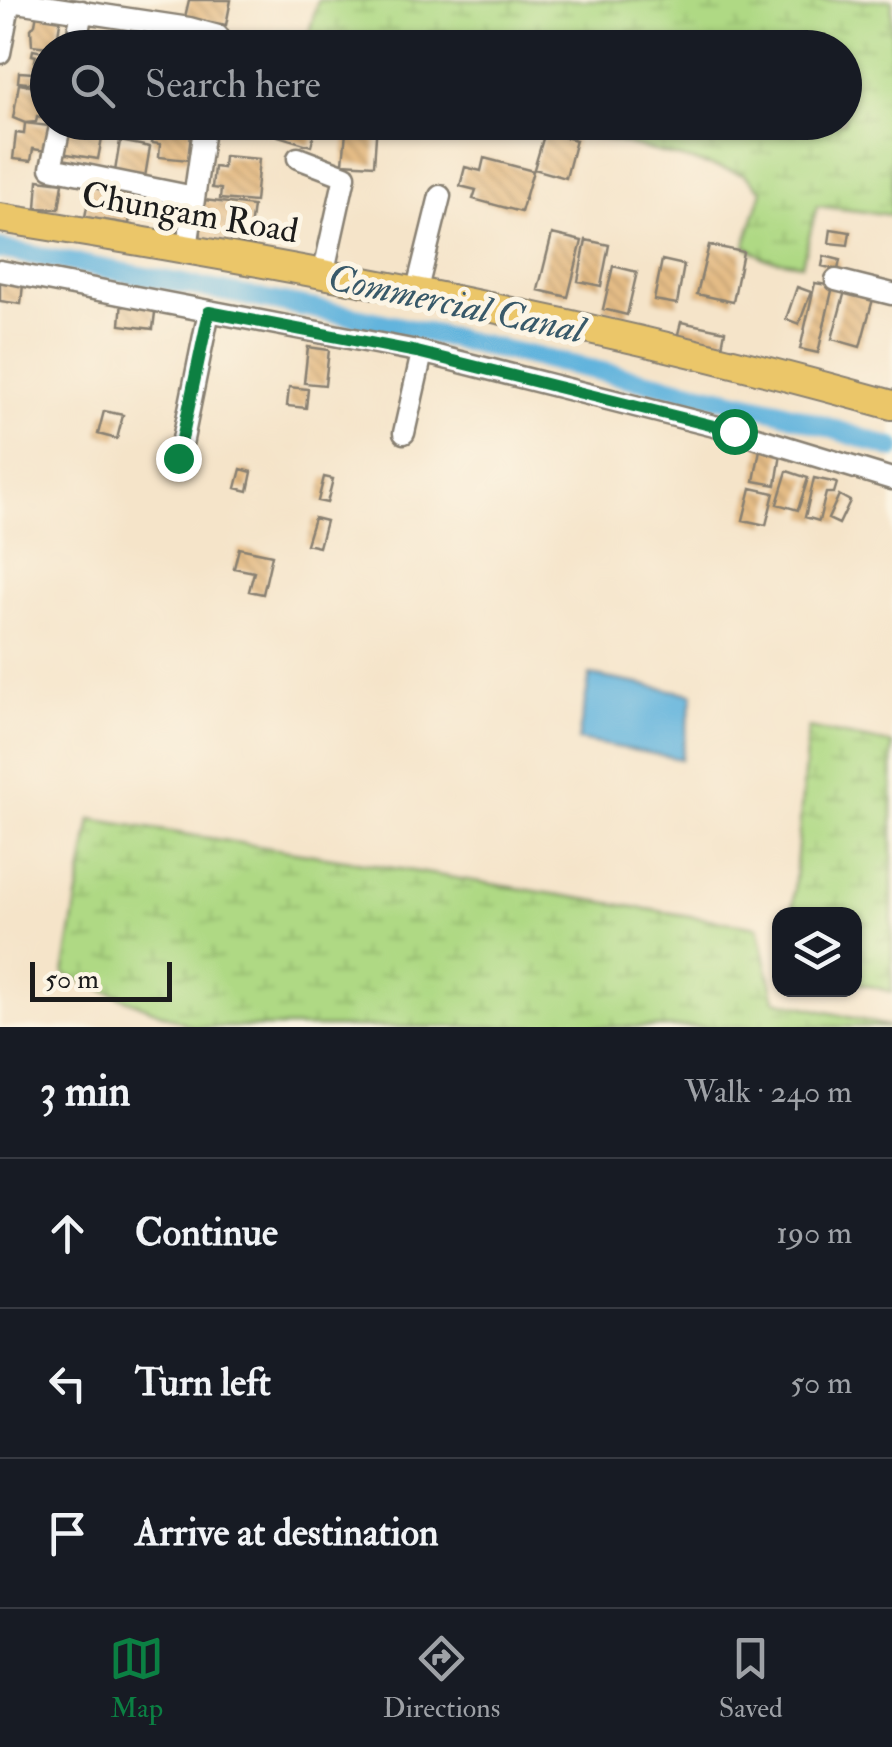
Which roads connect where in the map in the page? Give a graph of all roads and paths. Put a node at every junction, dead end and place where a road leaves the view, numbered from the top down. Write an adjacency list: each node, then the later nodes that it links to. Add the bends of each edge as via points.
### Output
1 (10, 0): 2 (street); 5 (street)
2 (82, 12): 3 (street); 4 (street)
3 (78, 30)
4 (192, 30)
5 (0, 53)
6 (56, 140): 10 (street, via 51,168)
7 (203, 140): 10 (street)
8 (298, 158): 14 (street, via 344,176)
9 (440, 196): 16 (street)
10 (194, 197): 12 (street)
11 (0, 218): 12 (main road, Chungam Road)
12 (187, 248): 14 (main road, Chungam Road)
13 (0, 271): 18 (street)
14 (323, 274): 16 (main road, Chungam Road)
15 (836, 280): 17 (street)
16 (416, 293): 20 (main road, Chungam Road, via 736,361)
17 (892, 294)
18 (209, 312): 19 (street); 22 (street)
19 (422, 353): 21 (street); 23 (street, via 734,431)
20 (892, 406)
21 (404, 432)
22 (178, 458)
23 (892, 479)

